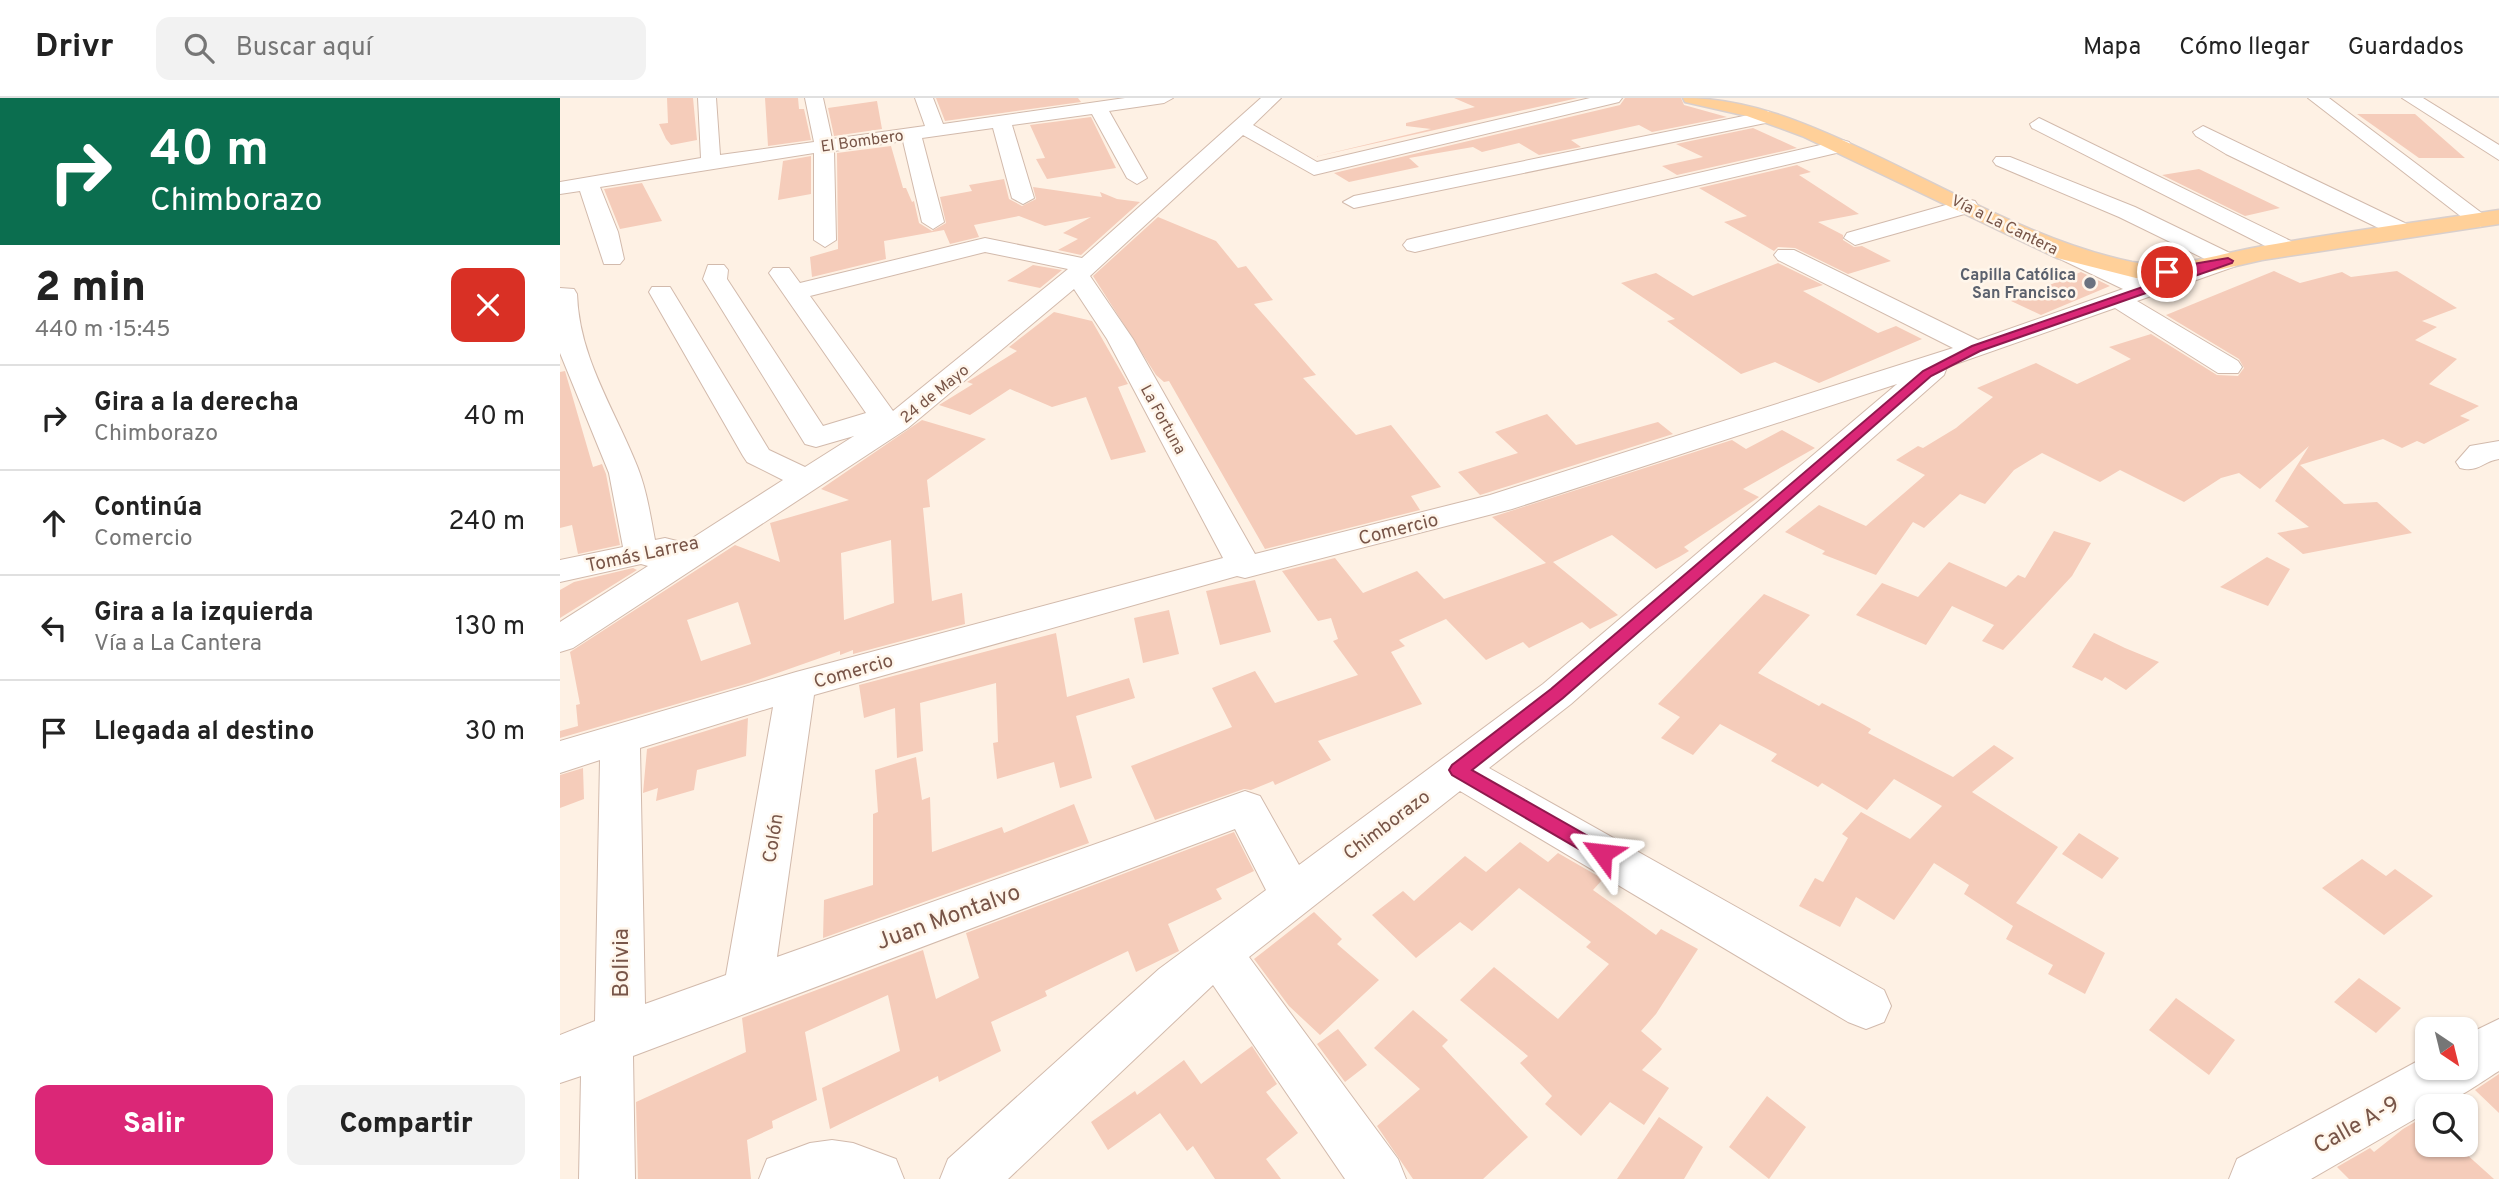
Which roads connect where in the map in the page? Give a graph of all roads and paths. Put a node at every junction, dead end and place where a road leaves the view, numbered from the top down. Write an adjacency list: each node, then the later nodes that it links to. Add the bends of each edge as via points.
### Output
1 (707, 98): 25 (street)
2 (814, 98): 21 (street)
3 (924, 98): 18 (street)
4 (1028, 98): 13 (street)
5 (1164, 98): 11 (street, El Bombero)
6 (1272, 98): 17 (street, 24 de Mayo)
7 (1613, 98): 17 (street, via 1314,169)
8 (1692, 98): 14 (main road, Vía a La Cantera)
9 (2318, 98): 34 (street)
10 (2411, 98): 23 (street)
11 (1135, 100): 12 (street, El Bombero)
12 (1097, 107): 13 (street, El Bombero); 26 (street)
13 (1039, 116): 15 (street, El Bombero)
14 (1768, 117): 22 (main road, Vía a La Cantera); 29 (street)
15 (1001, 121): 18 (street, El Bombero); 31 (street)
16 (2039, 124): 41 (street)
17 (1242, 126): 47 (street, 24 de Mayo)
18 (936, 130): 20 (street, El Bombero)
19 (2203, 132): 37 (street)
20 (911, 133): 21 (street, El Bombero); 35 (street)
21 (824, 145): 25 (street, El Bombero); 39 (street)
22 (1842, 146): 33 (main road, Vía a La Cantera); 36 (street)
23 (2499, 154)
24 (2003, 161): 45 (street, via 2127,212)
25 (711, 162): 27 (street, El Bombero)
26 (1137, 178)
27 (588, 183): 28 (street, El Bombero); 44 (street)
28 (560, 188)
29 (1411, 191): 32 (street); 36 (street)
30 (2299, 191): 37 (street)
31 (1024, 198)
32 (1354, 202)
33 (1967, 206): 38 (street); 42 (main road, Vía a La Cantera)
34 (2490, 218): 37 (main road, Vía a La Cantera)
35 (933, 222)
36 (1466, 232): 40 (street)
37 (2397, 232): 41 (main road, Vía a La Cantera)
38 (1855, 238)
39 (825, 240)
40 (1415, 244)
41 (2289, 249): 45 (main road, Vía a La Cantera)
42 (2066, 253): 45 (main road, Vía a La Cantera, via 2153,272); 50 (street)
43 (1786, 255): 51 (street)
44 (612, 259)
45 (2228, 261): 50 (street, Comercio)
46 (716, 271): 55 (street, via 715,279 816,438)
47 (1082, 271): 55 (street, 24 de Mayo); 55 (street, via 985,244 787,281); 61 (street, La Fortuna)
48 (661, 292): 58 (street, via 758,456)
49 (565, 294): 60 (street, via 574,356 622,465)
50 (2130, 294): 51 (street, Comercio); 52 (street)
51 (1976, 349): 53 (street, Comercio); 54 (street, Chimborazo, via 1927,373)
52 (2228, 367)
53 (1851, 387): 54 (street, via 1878,397); 61 (street, Comercio, via 1501,502 1245,567)
54 (1885, 412): 68 (street, Chimborazo, via 1557,694)
55 (891, 419): 58 (street, 24 de Mayo)
56 (2499, 450): 57 (street, via 2481,452)
57 (2470, 462)
58 (809, 481): 59 (street, 24 de Mayo)
59 (724, 535): 60 (street, Tomás Larrea); 62 (street, 24 de Mayo)
60 (641, 553): 62 (street); 63 (street, Tomás Larrea)
61 (1243, 563): 65 (street, Comercio)
62 (678, 564): 64 (street, 24 de Mayo)
63 (560, 571)
64 (560, 639)
65 (796, 686): 66 (street, Comercio); 71 (street, Colón)
66 (620, 738): 67 (street, Comercio); 73 (street, Bolivia)
67 (560, 757)
68 (1458, 770): 69 (street, Chimborazo); 72 (street)
69 (1292, 894): 70 (street, Chimborazo); 71 (street, Juan Montalvo, via 1245,808)
70 (1217, 951): 81 (street, Chimborazo); 82 (street)
71 (748, 990): 73 (street, Juan Montalvo)
72 (1866, 1006)
73 (614, 1038): 76 (street, Juan Montalvo); 78 (street, Bolivia)
74 (2499, 1043): 75 (street)
75 (2478, 1055)
76 (560, 1059)
77 (2434, 1080): 83 (street, Calle A-9)
78 (607, 1179)
79 (788, 1179): 80 (street, via 822,1166)
80 (876, 1179)
81 (968, 1179)
82 (1378, 1179)
83 (2257, 1179)

